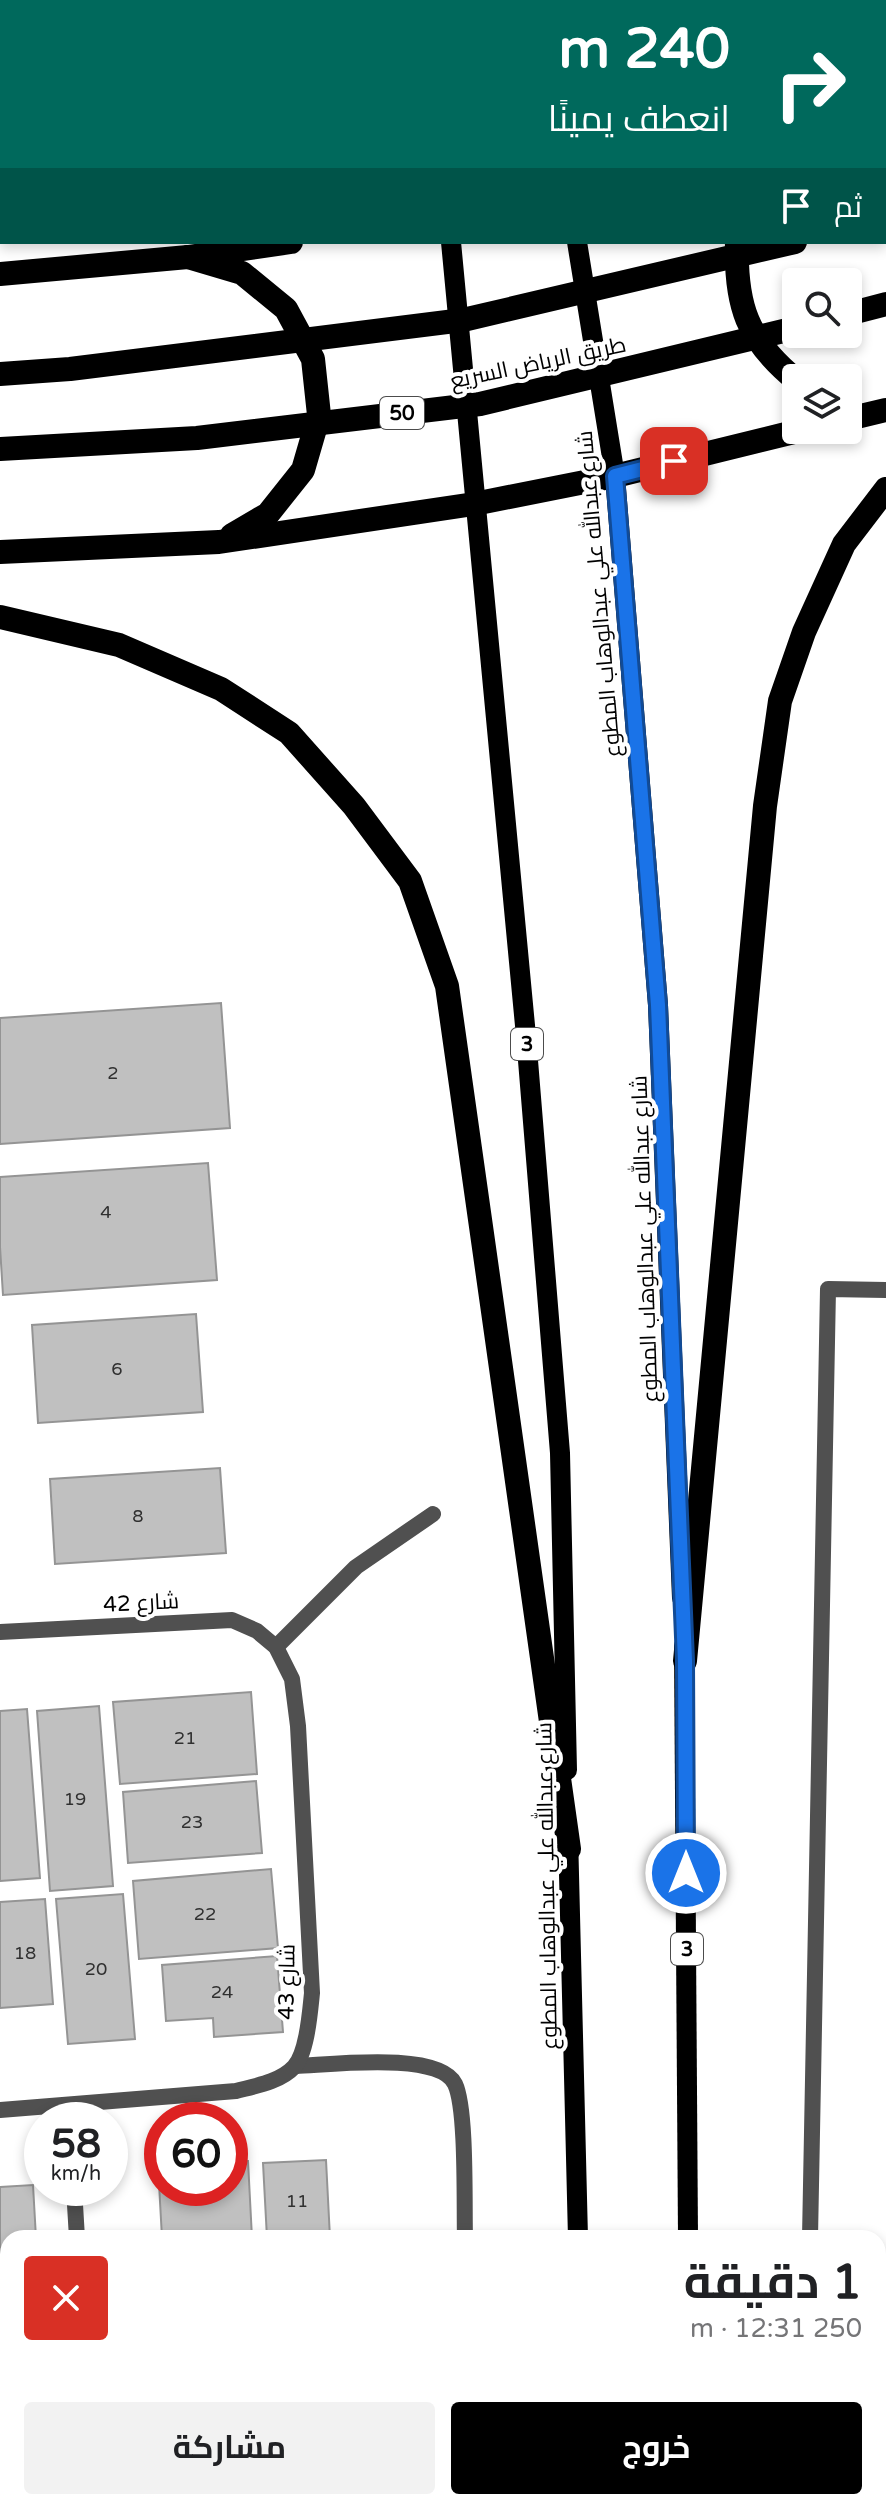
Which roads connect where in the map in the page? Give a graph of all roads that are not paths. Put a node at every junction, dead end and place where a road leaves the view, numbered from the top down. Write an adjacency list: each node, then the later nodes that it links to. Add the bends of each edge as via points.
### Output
1 (277, 244): 6 (highway)
2 (451, 244): 20 (main road, شارع عبدالله علي عبدالوهاب المطوع / 3)
3 (577, 244): 18 (main road, شارع عبدالله علي عبدالوهاب المطوع / 3)
4 (737, 244): 11 (highway, via 736,278 747,321)
5 (786, 244): 12 (highway, via 463,320)
6 (188, 257): 7 (highway); 21 (highway, via 242,273 286,309 313,359 319,415 303,470 268,514)
7 (0, 274)
8 (886, 304): 9 (highway)
9 (862, 310)
10 (782, 331): 17 (highway, طريق الرياض السريع / 50, via 480,404 197,438)
11 (782, 368)
12 (0, 374)
13 (862, 406): 14 (highway)
14 (886, 409): 15 (highway)
15 (862, 415)
16 (782, 435): 18 (highway)
17 (0, 449)
18 (615, 476): 20 (highway); 28 (main road, شارع عبدالله علي عبدالوهاب المطوع / 3, via 658,1005)
19 (886, 489): 28 (highway, via 844,544 780,701 763,822)
20 (474, 504): 21 (highway); 29 (main road, شارع عبدالله علي عبدالوهاب المطوع / 3, via 560,1453)
21 (219, 542): 22 (highway)
22 (0, 552)
23 (0, 617): 29 (highway, via 119,645 232,696 289,733 354,806 410,881 447,986)
24 (886, 1290): 39 (street, via 828,1289)
25 (433, 1514): 27 (street, via 356,1567)
26 (0, 1632): 27 (street, شارع 42, via 232,1620)
27 (276, 1647): 30 (street, شارع 43, via 292,1679 298,1726 312,1993)
28 (685, 1661): 38 (main road, شارع عبدالله علي عبدالوهاب المطوع / 3)
29 (569, 1849): 37 (main road, شارع عبدالله علي عبدالوهاب المطوع / 3)
30 (296, 2066): 31 (street, via 272,2081 236,2091); 36 (street, via 409,2063 440,2070 455,2083)
31 (128, 2105)
32 (0, 2110): 33 (street)
33 (24, 2111)
34 (75, 2206): 35 (street)
35 (77, 2230)
36 (465, 2230)
37 (578, 2230)
38 (688, 2230)
39 (810, 2230)

